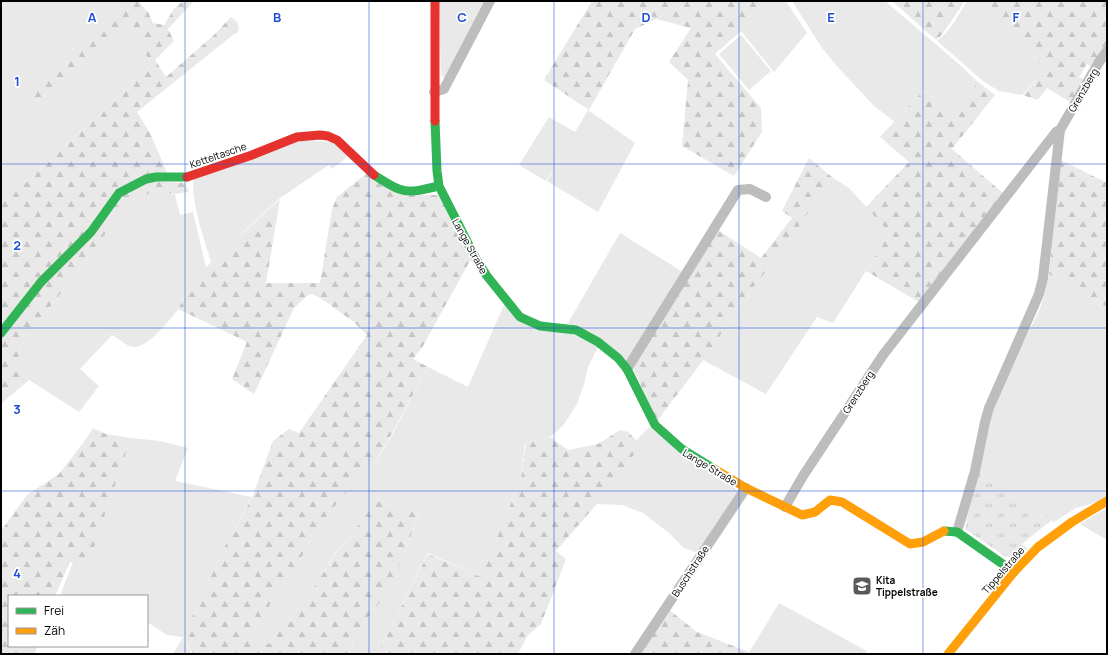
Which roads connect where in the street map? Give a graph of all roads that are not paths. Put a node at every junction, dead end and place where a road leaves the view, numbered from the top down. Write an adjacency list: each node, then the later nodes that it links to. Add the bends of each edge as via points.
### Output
1 (434, 1): 4 (street, Lange Straße)
2 (490, 1): 4 (street, via 444,89)
3 (1107, 51): 5 (street, Grenzberg)
4 (434, 92): 6 (street, Lange Straße)
5 (1060, 130): 12 (street, Grenzberg, via 882,355); 13 (street, Grenzberg, via 1040,294 989,408 975,471)
6 (439, 186): 8 (street, Ketteltasche, via 413,192 394,188 372,174 337,140 320,135 297,137 187,177 146,179 120,193 91,232 41,282); 9 (street, Lange Straße, via 476,259 520,317 540,326 568,329 584,334 609,350)
7 (766, 197): 9 (street, via 750,189 738,190)
8 (1, 333)
9 (627, 368): 10 (street, Lange Straße, via 650,417 662,432 682,449)
10 (746, 488): 12 (street, Lange Straße); 15 (street, Buschstraße)
11 (1107, 501): 14 (street, Tippelstraße, via 1038,547)
12 (785, 507): 13 (street, via 805,515 815,512 830,500 838,501 910,544 921,543 943,531)
13 (957, 532): 14 (street)
14 (1014, 572): 16 (street, Tippelstraße)
15 (635, 654)
16 (948, 654)

